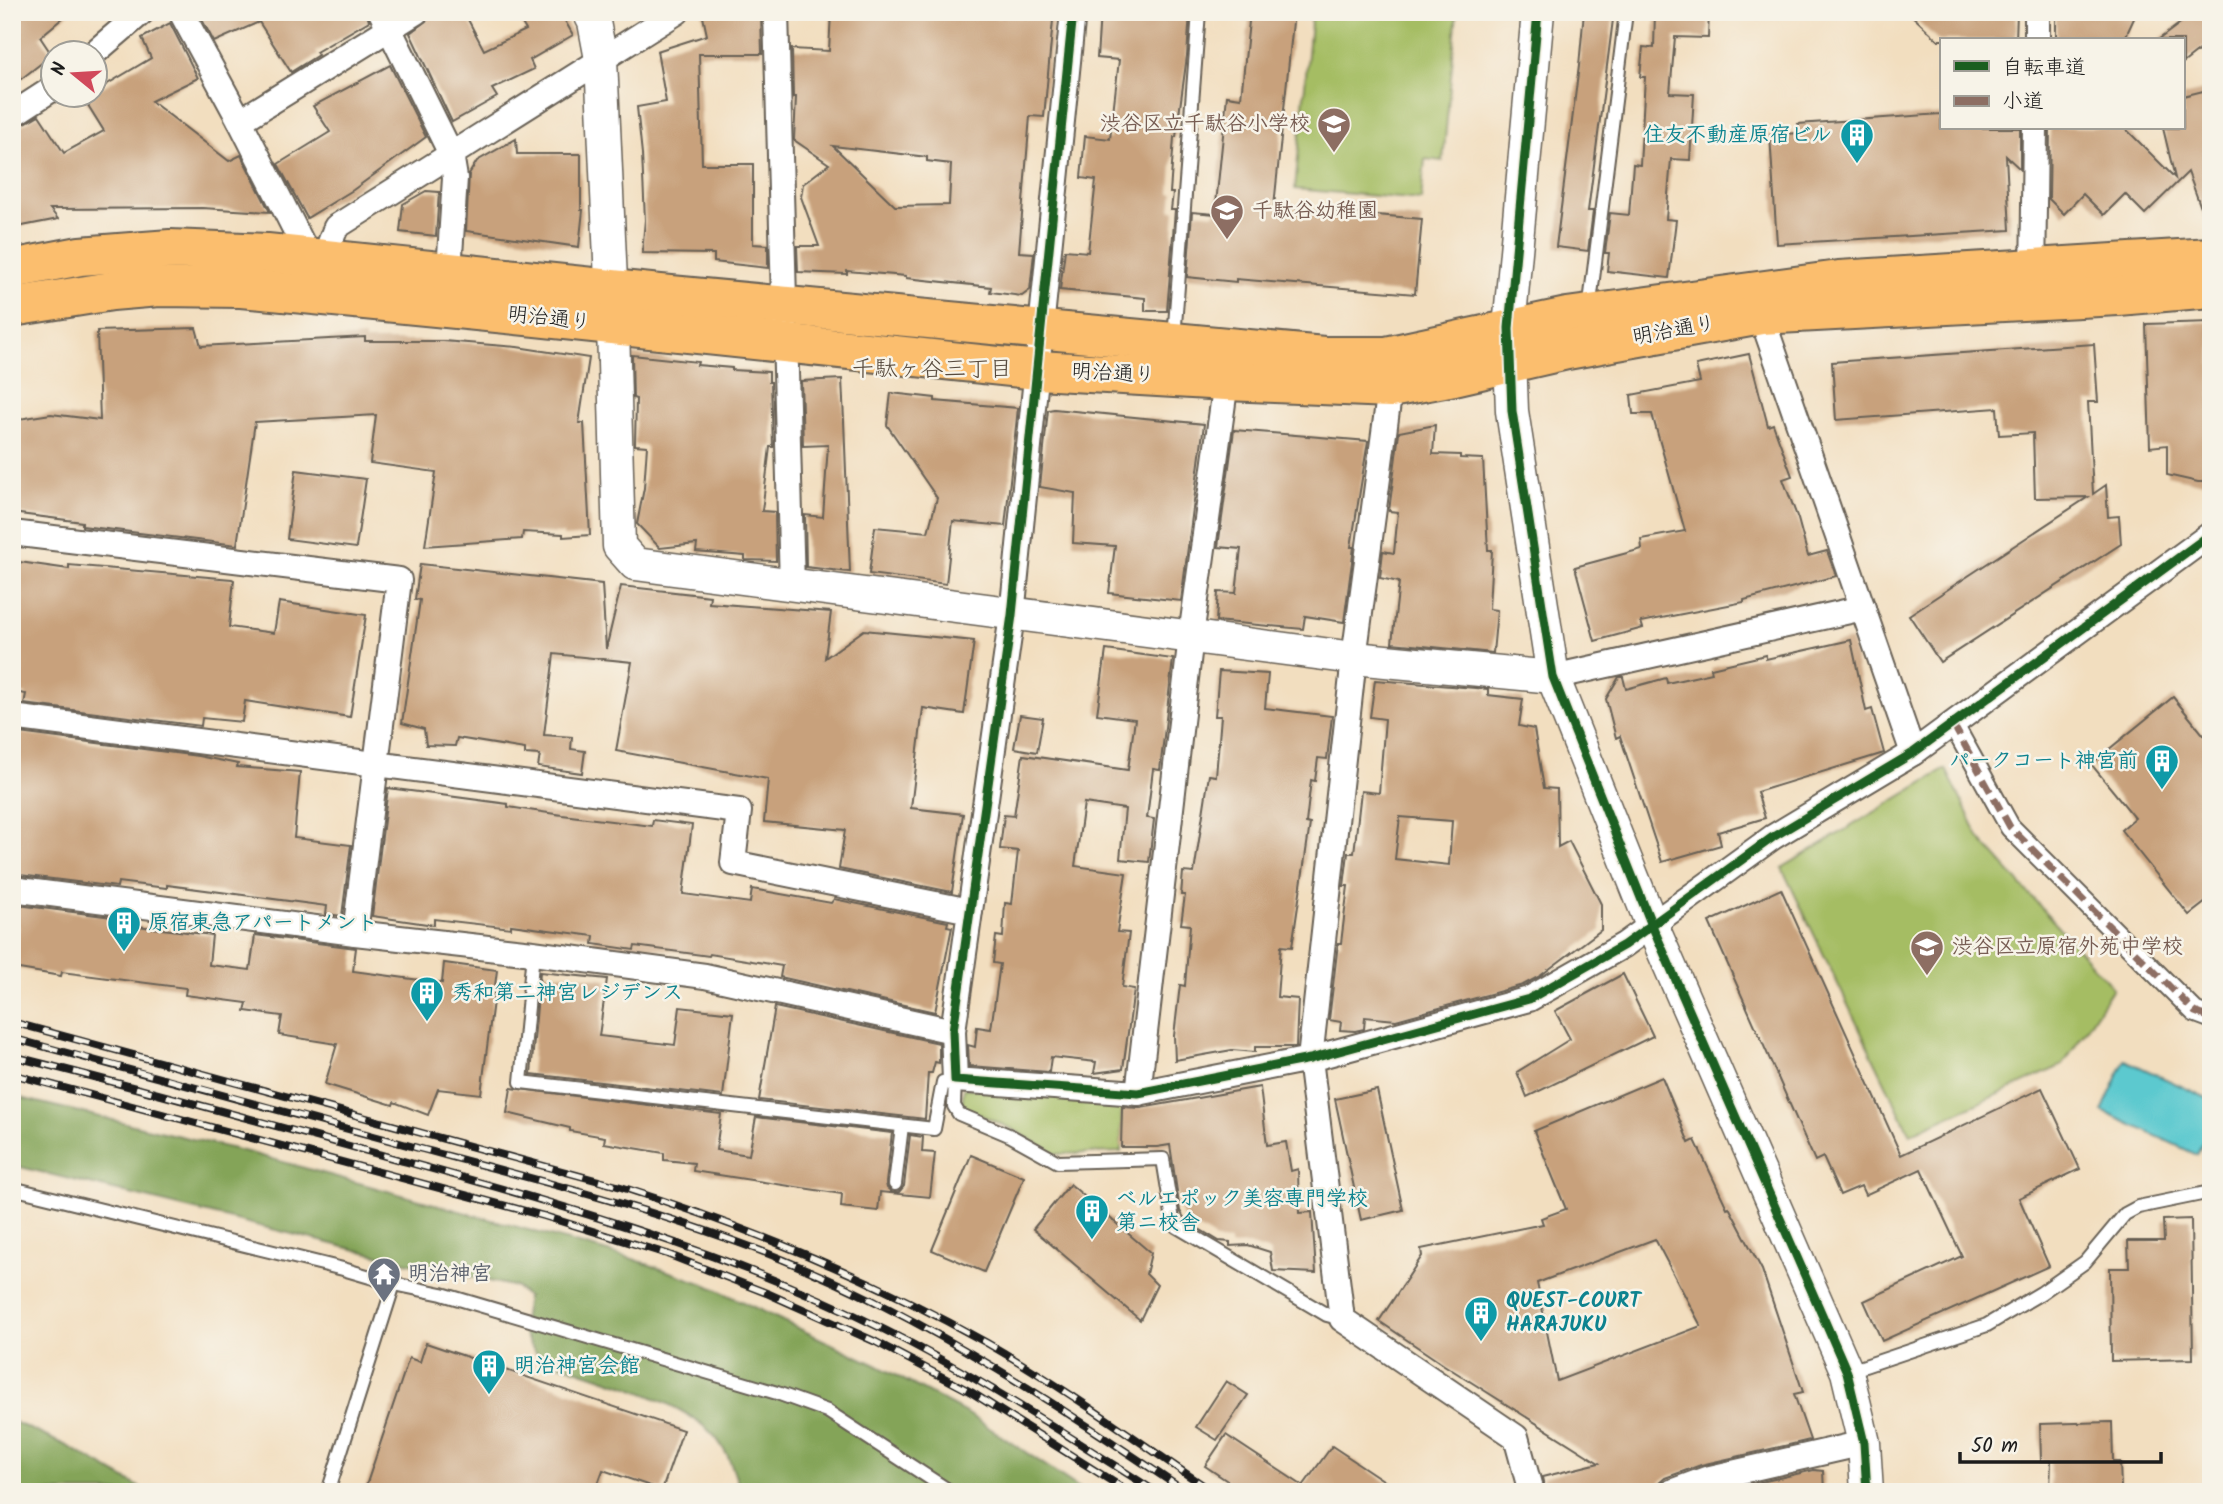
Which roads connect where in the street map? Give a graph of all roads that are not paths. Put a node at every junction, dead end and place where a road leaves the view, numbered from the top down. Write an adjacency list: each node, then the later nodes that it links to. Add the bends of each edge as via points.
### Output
1 (142, 12): 14 (street)
2 (181, 12): 18 (street)
3 (416, 12): 12 (street)
4 (589, 12): 15 (street)
5 (677, 12): 15 (street)
6 (776, 12): 31 (street)
7 (1073, 12): 32 (street)
8 (1199, 12): 34 (lane)
9 (1538, 12): 33 (street)
10 (1626, 12): 29 (lane)
11 (2037, 12): 13 (street)
12 (385, 21): 18 (street); 20 (street)
13 (2037, 38)
14 (108, 41)
15 (601, 59): 20 (street); 28 (street)
16 (38, 98): 17 (street)
17 (12, 115)
18 (240, 121): 22 (street)
19 (2035, 130): 25 (street)
20 (451, 154): 22 (street, via 336,227); 24 (street, via 455,178)
21 (2211, 257): 25 (main road, 明治通り)
22 (317, 258): 23 (main road, 明治通り, via 170,249 80,256); 24 (main road, 明治通り)
23 (12, 269)
24 (449, 271): 28 (main road, 明治通り)
25 (2033, 284): 26 (main road, 明治通り, via 2118,296); 29 (main road, 明治通り, via 1839,280); 30 (main road, 明治通り)
26 (2211, 288)
27 (12, 307): 28 (main road, 明治通り, via 112,291 204,287)
28 (612, 307): 31 (main road, 明治通り); 40 (street, via 619,546 635,564)
29 (1588, 315): 33 (main road, 明治通り)
30 (1761, 315): 33 (main road, 明治通り, via 1567,350); 41 (street)
31 (784, 324): 32 (main road, 明治通り); 35 (main road, 明治通り); 40 (street)
32 (1042, 330): 34 (main road, 明治通り); 35 (street)
33 (1509, 346): 34 (main road, 明治通り, via 1386,356); 37 (main road, 明治通り); 45 (street, via 1512,411)
34 (1173, 360): 35 (main road, 明治通り); 36 (main road, 明治通り)
35 (1038, 370): 42 (street)
36 (1226, 382): 37 (main road, 明治通り); 43 (street)
37 (1390, 388): 44 (street)
38 (12, 533): 49 (street, via 399,580)
39 (2211, 534): 47 (street)
40 (792, 586): 42 (street)
41 (1863, 608): 45 (street); 48 (street)
42 (1012, 615): 43 (street); 51 (street)
43 (1191, 636): 44 (street); 59 (street)
44 (1354, 658): 45 (street); 57 (street)
45 (1553, 677): 52 (street)
46 (12, 717): 49 (street)
47 (1953, 724): 48 (street); 55 (street, via 2010,827 2195,1012)
48 (1913, 753): 52 (street, via 1773,837)
49 (374, 765): 51 (street, via 739,811 733,863); 53 (street)
50 (12, 889): 53 (street)
51 (970, 911): 56 (street)
52 (1651, 923): 57 (street, via 1624,944 1529,999); 66 (street)
53 (355, 933): 54 (street)
54 (533, 953): 56 (street, via 705,976); 60 (lane, via 521,1082)
55 (2211, 1018)
56 (953, 1031): 58 (street)
57 (1310, 1059): 59 (street); 65 (street)
58 (955, 1080): 59 (street); 60 (lane, via 943,1082 934,1129); 65 (lane, via 954,1106 959,1114 1058,1162 1163,1159 1173,1220 1182,1231 1327,1315)
59 (1138, 1093)
60 (902, 1126): 61 (lane)
61 (895, 1184)
62 (12, 1188): 64 (lane)
63 (2211, 1192): 66 (lane, via 2138,1207 2125,1214 2085,1262 1987,1325)
64 (394, 1284): 68 (lane); 69 (lane, via 442,1294 827,1411)
65 (1342, 1319): 70 (street, via 1516,1437)
66 (1847, 1372): 67 (street)
67 (1864, 1443): 71 (street, via 1706,1479); 72 (street)
68 (328, 1492)
69 (951, 1492)
70 (1531, 1492)
71 (1671, 1492)
72 (1867, 1492)

